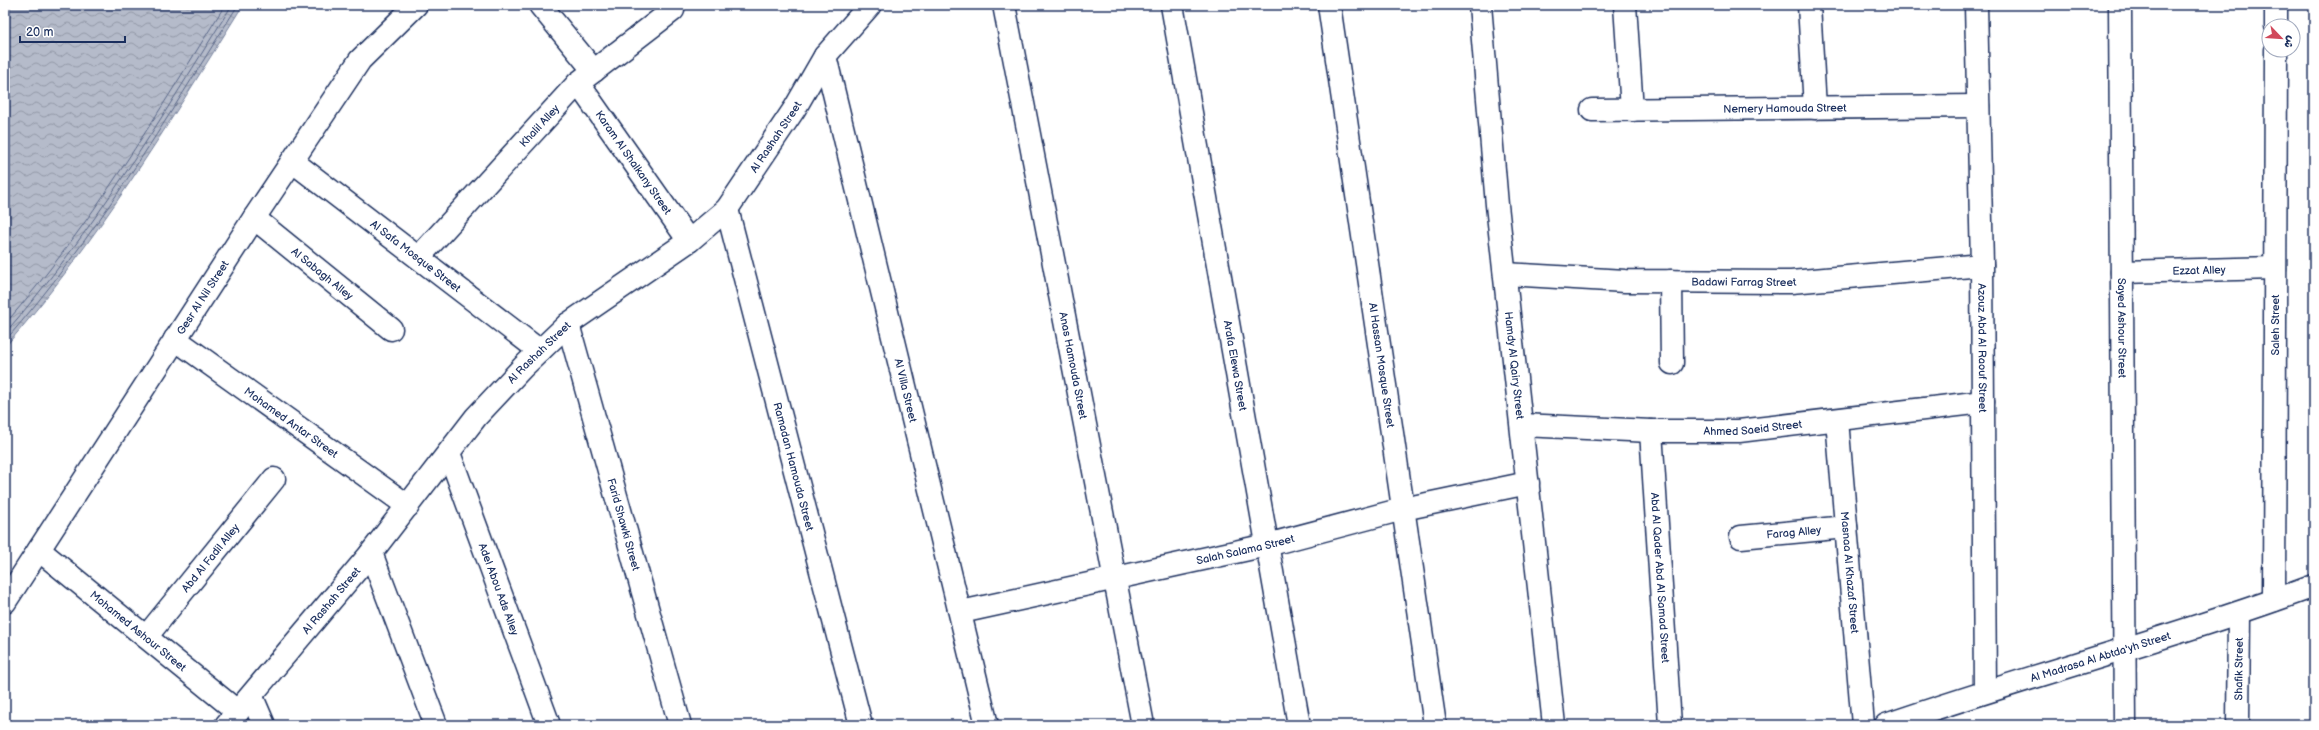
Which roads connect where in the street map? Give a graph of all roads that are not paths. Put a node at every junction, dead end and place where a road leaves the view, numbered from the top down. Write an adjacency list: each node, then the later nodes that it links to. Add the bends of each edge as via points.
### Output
1 (416, 5): 22 (street, Gesr Al Nil Street, via 360,60)
2 (540, 5): 17 (street, Karam Al Shalkany Street)
3 (870, 5): 15 (street, Al Rashah Street)
4 (1004, 5): 51 (street, Anas Hamouda Street)
5 (1172, 5): 48 (street, Arafa Elewa Street)
6 (1329, 5): 45 (street, Al Hassan Mosque Street)
7 (1480, 5): 30 (street, Hamdy Al Qairy Street)
8 (1625, 5): 21 (street)
9 (1809, 5): 19 (street)
10 (1976, 5): 18 (street, Azouz Abd Al Raouf Street)
11 (2120, 5): 29 (street, Sayed Ashour Street)
12 (2276, 5): 14 (street)
13 (673, 10): 17 (street, Khalil Alley)
14 (2276, 18)
15 (825, 56): 23 (street, Al Rashah Street, via 787,121); 55 (street, Al Villa Street)
16 (2276, 58): 28 (street, Saleh Street)
17 (586, 77): 25 (street, Karam Al Shalkany Street); 26 (street, Khalil Alley)
18 (1978, 106): 19 (street, Nemery Hamouda Street); 27 (street, Azouz Abd Al Raouf Street)
19 (1815, 108): 21 (street, Nemery Hamouda Street)
20 (1592, 110): 21 (street, Nemery Hamouda Street)
21 (1632, 110)
22 (292, 161): 24 (street, Gesr Al Nil Street); 26 (street, Al Safa Mosque Street)
23 (728, 209): 25 (street, Al Rashah Street); 65 (street, Ramadan Hamouda Street)
24 (254, 218): 33 (street, Al Sabagh Alley); 34 (street, Gesr Al Nil Street)
25 (689, 241): 32 (street, Al Rashah Street)
26 (419, 258): 35 (street, Al Safa Mosque Street)
27 (1982, 266): 31 (street, Badawi Farrag Street, via 1792,282); 37 (street, Azouz Abd Al Raouf Street)
28 (2275, 268): 29 (street, Ezzat Alley); 53 (street, Saleh Street)
29 (2122, 272): 58 (street, Sayed Ashour Street)
30 (1505, 274): 31 (street, Badawi Farrag Street); 39 (street, Hamdy Al Qairy Street)
31 (1671, 281): 36 (street)
32 (568, 324): 35 (street, Al Rashah Street); 64 (street, Farid Shawki Street)
33 (391, 330)
34 (176, 339): 44 (street, Mohamed Antar Street); 49 (street, Gesr Al Nil Street)
35 (540, 351): 41 (street, Al Rashah Street, via 476,417)
36 (1672, 362)
37 (1983, 402): 38 (street, Ahmed Saeid Street); 59 (street, Azouz Abd Al Raouf Street)
38 (1837, 420): 40 (street, Ahmed Saeid Street, via 1739,431); 46 (street, Masnaa Al Khazaf Street)
39 (1522, 425): 40 (street, Ahmed Saeid Street); 43 (street, Hamdy Al Qairy Street)
40 (1651, 431): 71 (street, Abd Al Qader Abd Al Samad Street)
41 (449, 453): 44 (street, Al Rashah Street); 63 (street, Adel Abou Ads Alley)
42 (274, 479): 57 (street, Abd Al Fadil Alley)
43 (1528, 483): 45 (street, Salah Salama Street); 70 (street, Hamdy Al Qairy Street)
44 (408, 506): 50 (street, Al Rashah Street)
45 (1403, 508): 48 (street, Salah Salama Street); 69 (street, Al Hassan Mosque Street)
46 (1846, 527): 47 (street, Farag Alley); 72 (street, Masnaa Al Khazaf Street)
47 (1741, 536)
48 (1267, 545): 51 (street, Salah Salama Street); 68 (street, Arafa Elewa Street)
49 (39, 550): 54 (street, Gesr Al Nil Street); 57 (street, Mohamed Ashour Street)
50 (371, 553): 60 (street, Al Rashah Street); 62 (street)
51 (1114, 577): 55 (street, Salah Salama Street); 67 (street, Anas Hamouda Street)
52 (2314, 586): 53 (street, Al Madrasa Al Abtda'yh Street)
53 (2274, 600): 56 (street, Al Madrasa Al Abtda'yh Street)
54 (5, 602)
55 (961, 612): 66 (street, Al Villa Street)
56 (2239, 613): 58 (street, Al Madrasa Al Abtda'yh Street); 75 (street, Shafik Street)
57 (146, 637): 60 (street, Mohamed Ashour Street)
58 (2125, 650): 59 (street, Al Madrasa Al Abtda'yh Street); 74 (street, Sayed Ashour Street)
59 (1985, 691): 73 (street, Al Madrasa Al Abtda'yh Street)
60 (239, 711): 61 (street)
61 (264, 725)
62 (436, 725)
63 (549, 725)
64 (680, 725)
65 (861, 725)
66 (987, 725)
67 (1143, 725)
68 (1299, 725)
69 (1435, 725)
70 (1554, 725)
71 (1670, 725)
72 (1864, 725)
73 (1886, 725)
74 (2125, 725)
75 (2238, 725)

